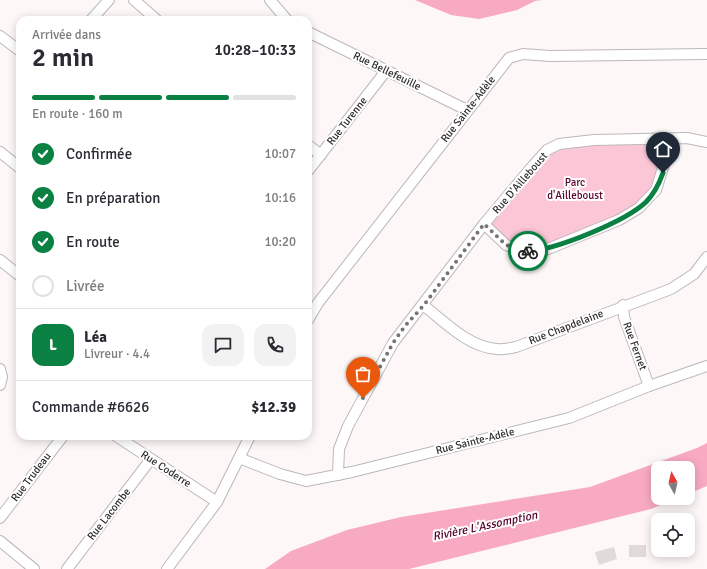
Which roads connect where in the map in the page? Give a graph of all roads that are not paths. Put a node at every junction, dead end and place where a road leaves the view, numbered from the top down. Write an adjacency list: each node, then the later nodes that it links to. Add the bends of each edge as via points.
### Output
1 (108, 0): 4 (street)
2 (134, 0): 5 (street)
3 (270, 0): 6 (street)
4 (94, 16)
5 (152, 16)
6 (283, 16)
7 (312, 34): 11 (street, Rue Bellefeuille)
8 (0, 36): 9 (street)
9 (16, 48)
10 (707, 54): 12 (street, Rue Sainte-Adèle, via 513,56)
11 (386, 72): 12 (street, Rue Bellefeuille); 17 (street, Rue Turenne)
12 (467, 110): 26 (street, Rue Sainte-Adèle)
13 (664, 138): 14 (street, Rue D'Ailleboust, via 687,138); 20 (street, Rue D'Ailleboust, via 572,141 552,146); 20 (street, via 666,158 656,190 640,208 615,222 548,249 526,252 506,245)
14 (707, 142)
15 (312, 148): 17 (street)
16 (0, 152): 18 (street)
17 (321, 155): 19 (street, Rue Turenne)
18 (16, 165)
19 (312, 166)
20 (484, 224): 24 (street, Rue D'Ailleboust)
21 (707, 257): 25 (street, Rue Chapdelaine, via 697,271 677,285)
22 (0, 260): 23 (street)
23 (16, 273)
24 (424, 305): 25 (street, Rue Chapdelaine, via 471,342 499,350 516,346); 36 (street, Rue D'Ailleboust, via 393,343 348,426 339,449)
25 (623, 305): 30 (street, Rue Fernet, via 624,317)
26 (312, 313)
27 (707, 366): 30 (street, Rue Sainte-Adèle)
28 (0, 369): 29 (street)
29 (0, 385)
30 (649, 386): 36 (street, Rue Sainte-Adèle, via 569,418)
31 (59, 440): 38 (street, Rue Trudeau)
32 (122, 440): 35 (street, Rue Coderre)
33 (248, 440): 34 (street)
34 (239, 458): 36 (street, Rue Sainte-Adèle, via 306,481); 37 (street)
35 (151, 460): 37 (street, Rue Coderre); 41 (street, Rue Lacombe)
36 (338, 475)
37 (217, 502): 42 (street)
38 (0, 518)
39 (0, 541): 40 (street)
40 (34, 569)
41 (66, 569)
42 (167, 569)

